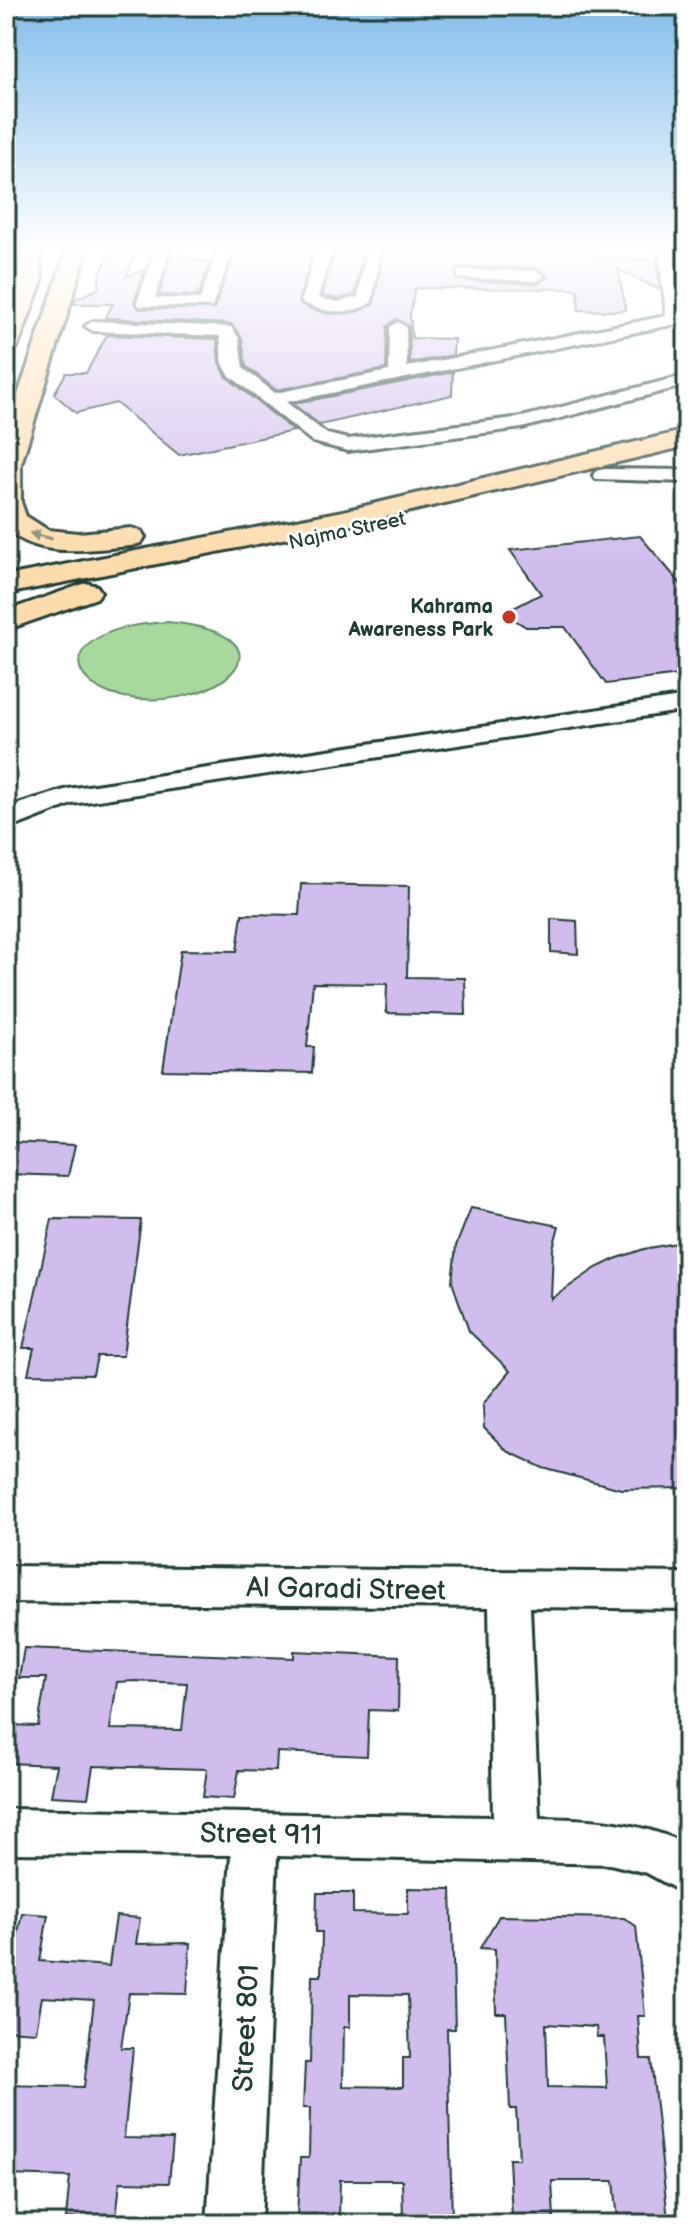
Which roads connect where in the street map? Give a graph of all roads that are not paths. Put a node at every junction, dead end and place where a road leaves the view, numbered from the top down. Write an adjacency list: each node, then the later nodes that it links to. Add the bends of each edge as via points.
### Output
1 (44, 354): 11 (main road)
2 (232, 354): 7 (street, via 232,367)
3 (398, 354): 5 (street)
4 (498, 354): 5 (street)
5 (398, 374): 7 (street)
6 (687, 380): 7 (street, via 522,422 357,445 325,441)
7 (269, 400)
8 (687, 425): 14 (main road, Najma Street)
9 (687, 438): 17 (main road, via 343,519)
10 (687, 455): 12 (main road, Najma Street)
11 (7, 468): 14 (main road, one-way to 11, via 75,541 33,536 21,529 8,505)
12 (603, 475): 13 (street); 16 (main road, Najma Street)
13 (687, 476)
14 (202, 533): 15 (main road, Najma Street)
15 (6, 569)
16 (134, 575): 18 (main road, Najma Street); 19 (main road)
17 (6, 585)
18 (6, 601)
19 (6, 621)
20 (687, 703): 21 (street, via 68,797)
21 (6, 822)
22 (6, 1584): 23 (street, Al Garadi Street)
23 (509, 1589): 24 (street, Al Garadi Street); 27 (street)
24 (687, 1591)
25 (6, 1831): 26 (street, Street 911)
26 (255, 1833): 27 (street, Street 911); 29 (street, Street 801)
27 (517, 1839): 28 (street, Street 911, via 642,1847)
28 (687, 1872)
29 (234, 2224)

